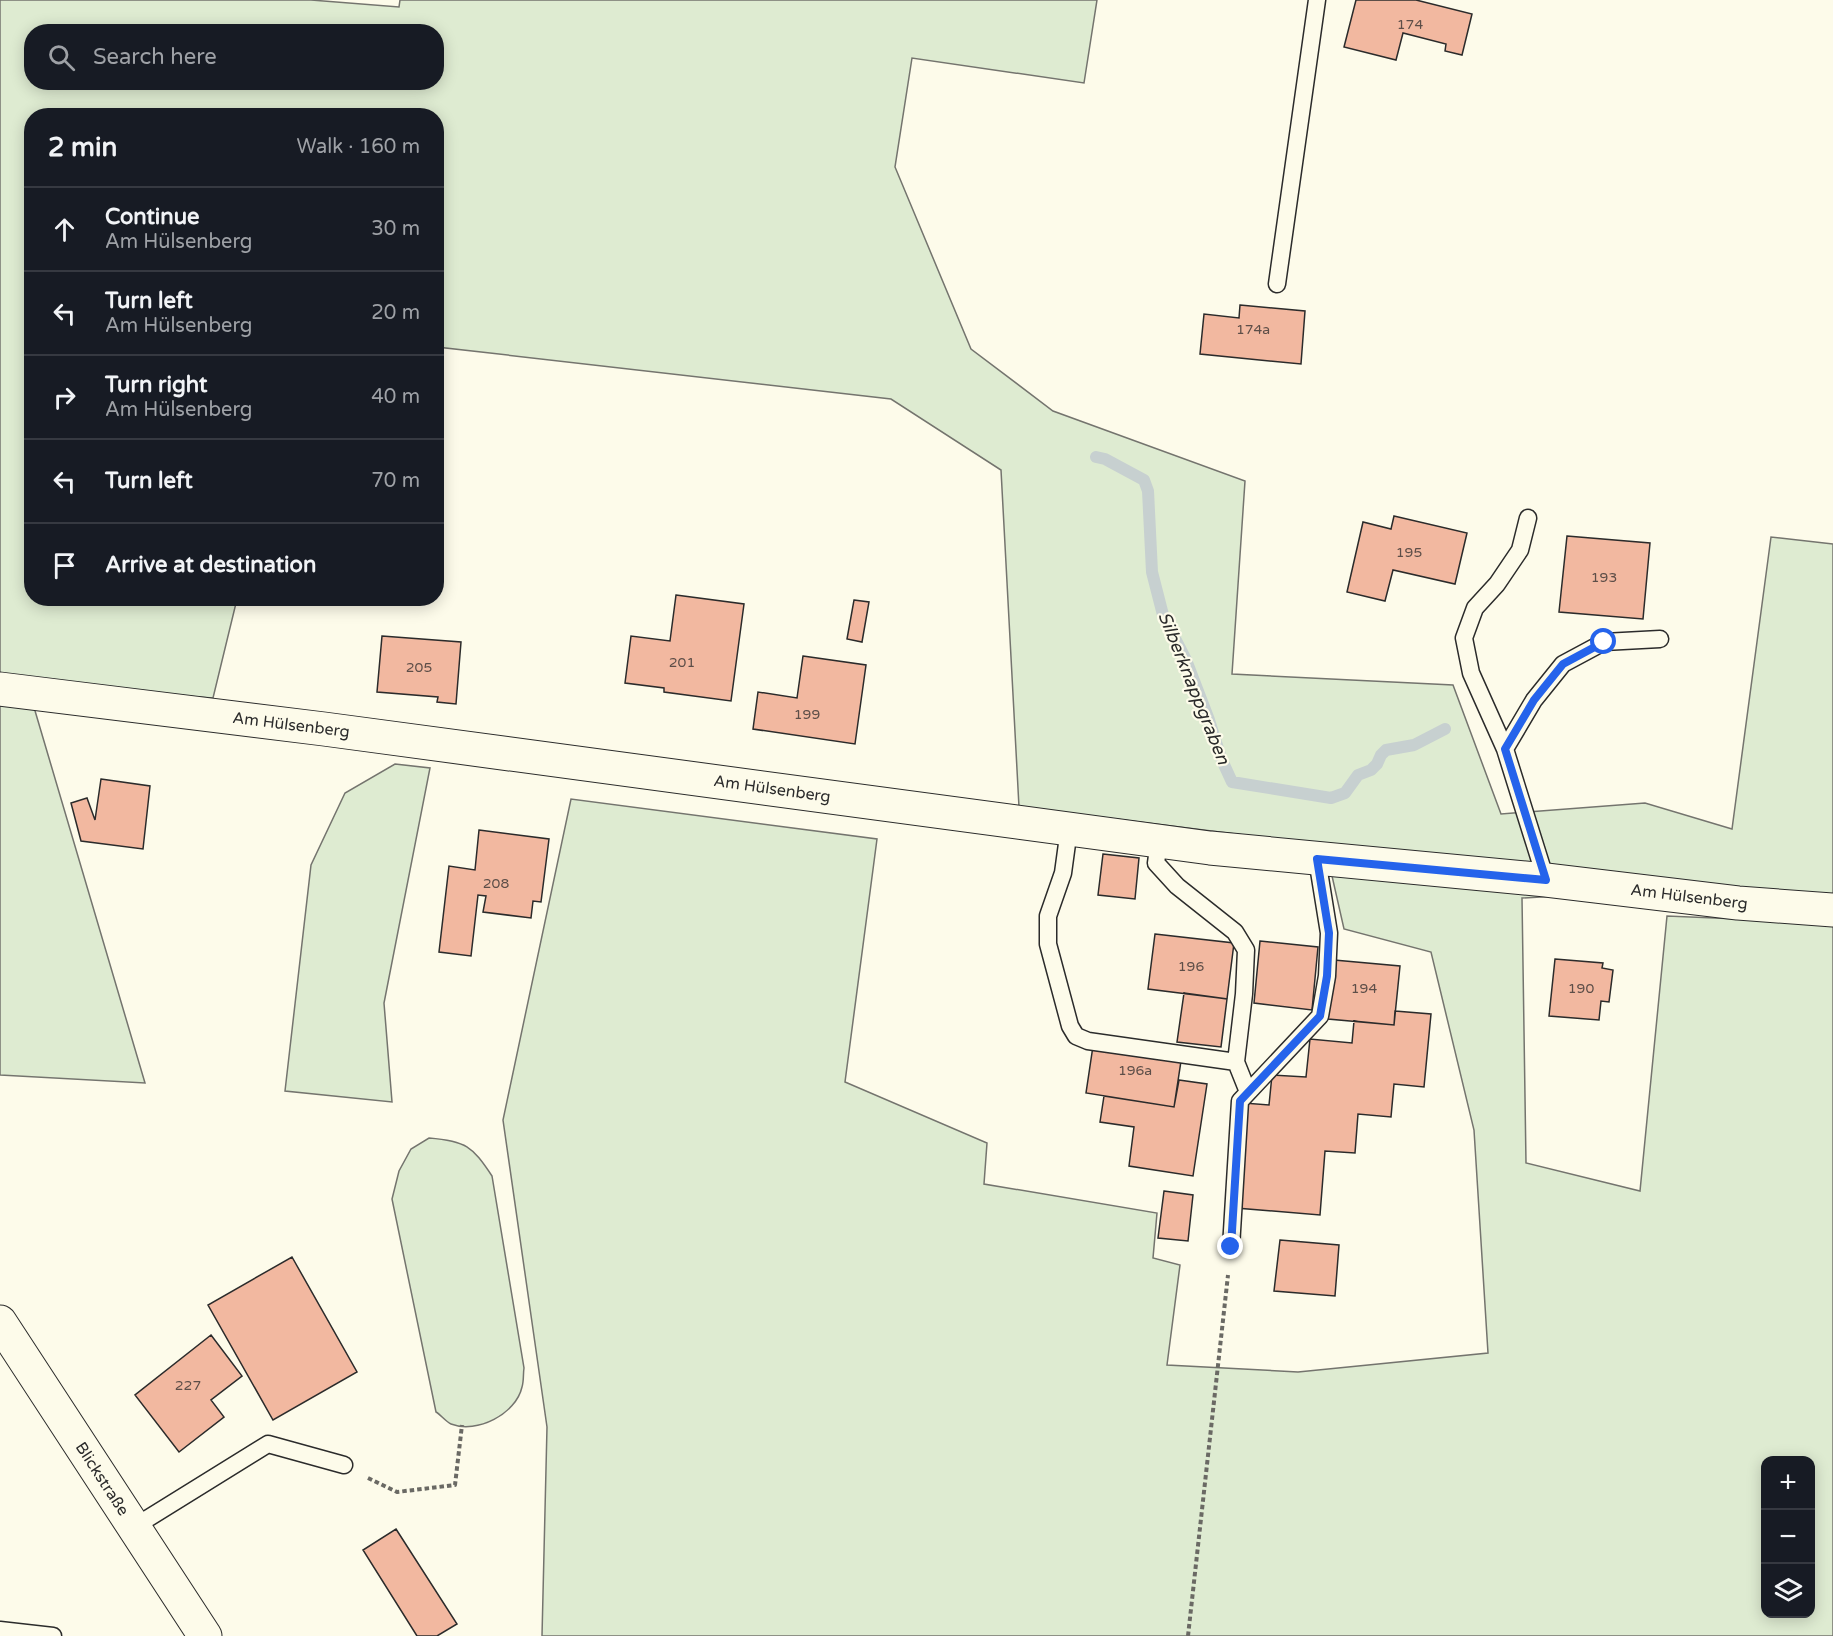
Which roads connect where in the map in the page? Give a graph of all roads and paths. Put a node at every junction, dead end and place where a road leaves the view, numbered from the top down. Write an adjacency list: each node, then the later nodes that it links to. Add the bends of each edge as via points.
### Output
1 (1317, 0): 2 (lane)
2 (1277, 284)
3 (1528, 518): 6 (lane, via 1520,550 1475,608 1464,638 1471,673)
4 (1660, 639): 6 (lane, via 1604,642 1563,664 1534,700)
5 (0, 689): 7 (street, Am Hülsenberg)
6 (1505, 749): 10 (lane)
7 (1069, 829): 8 (street, Am Hülsenberg); 12 (lane, via 1064,873 1048,916 1048,945 1076,1036 1088,1041)
8 (1159, 841): 9 (street, Am Hülsenberg); 12 (lane, via 1156,862 1177,886 1235,932 1246,950)
9 (1317, 859): 10 (street, Am Hülsenberg); 13 (lane, via 1329,933 1320,1016)
10 (1546, 880): 11 (street, Am Hülsenberg)
11 (1833, 910)
12 (1236, 1062): 13 (lane)
13 (1248, 1092): 14 (lane, via 1240,1101)
14 (1231, 1247): 22 (path)
15 (0, 1322): 18 (street, Blickstraße)
16 (462, 1425): 17 (path, via 455,1485 397,1492)
17 (344, 1465): 18 (lane, via 268,1444)
18 (134, 1527): 21 (street, Blickstraße)
19 (0, 1630): 20 (lane)
20 (53, 1636)
21 (205, 1636)
22 (1188, 1636)

